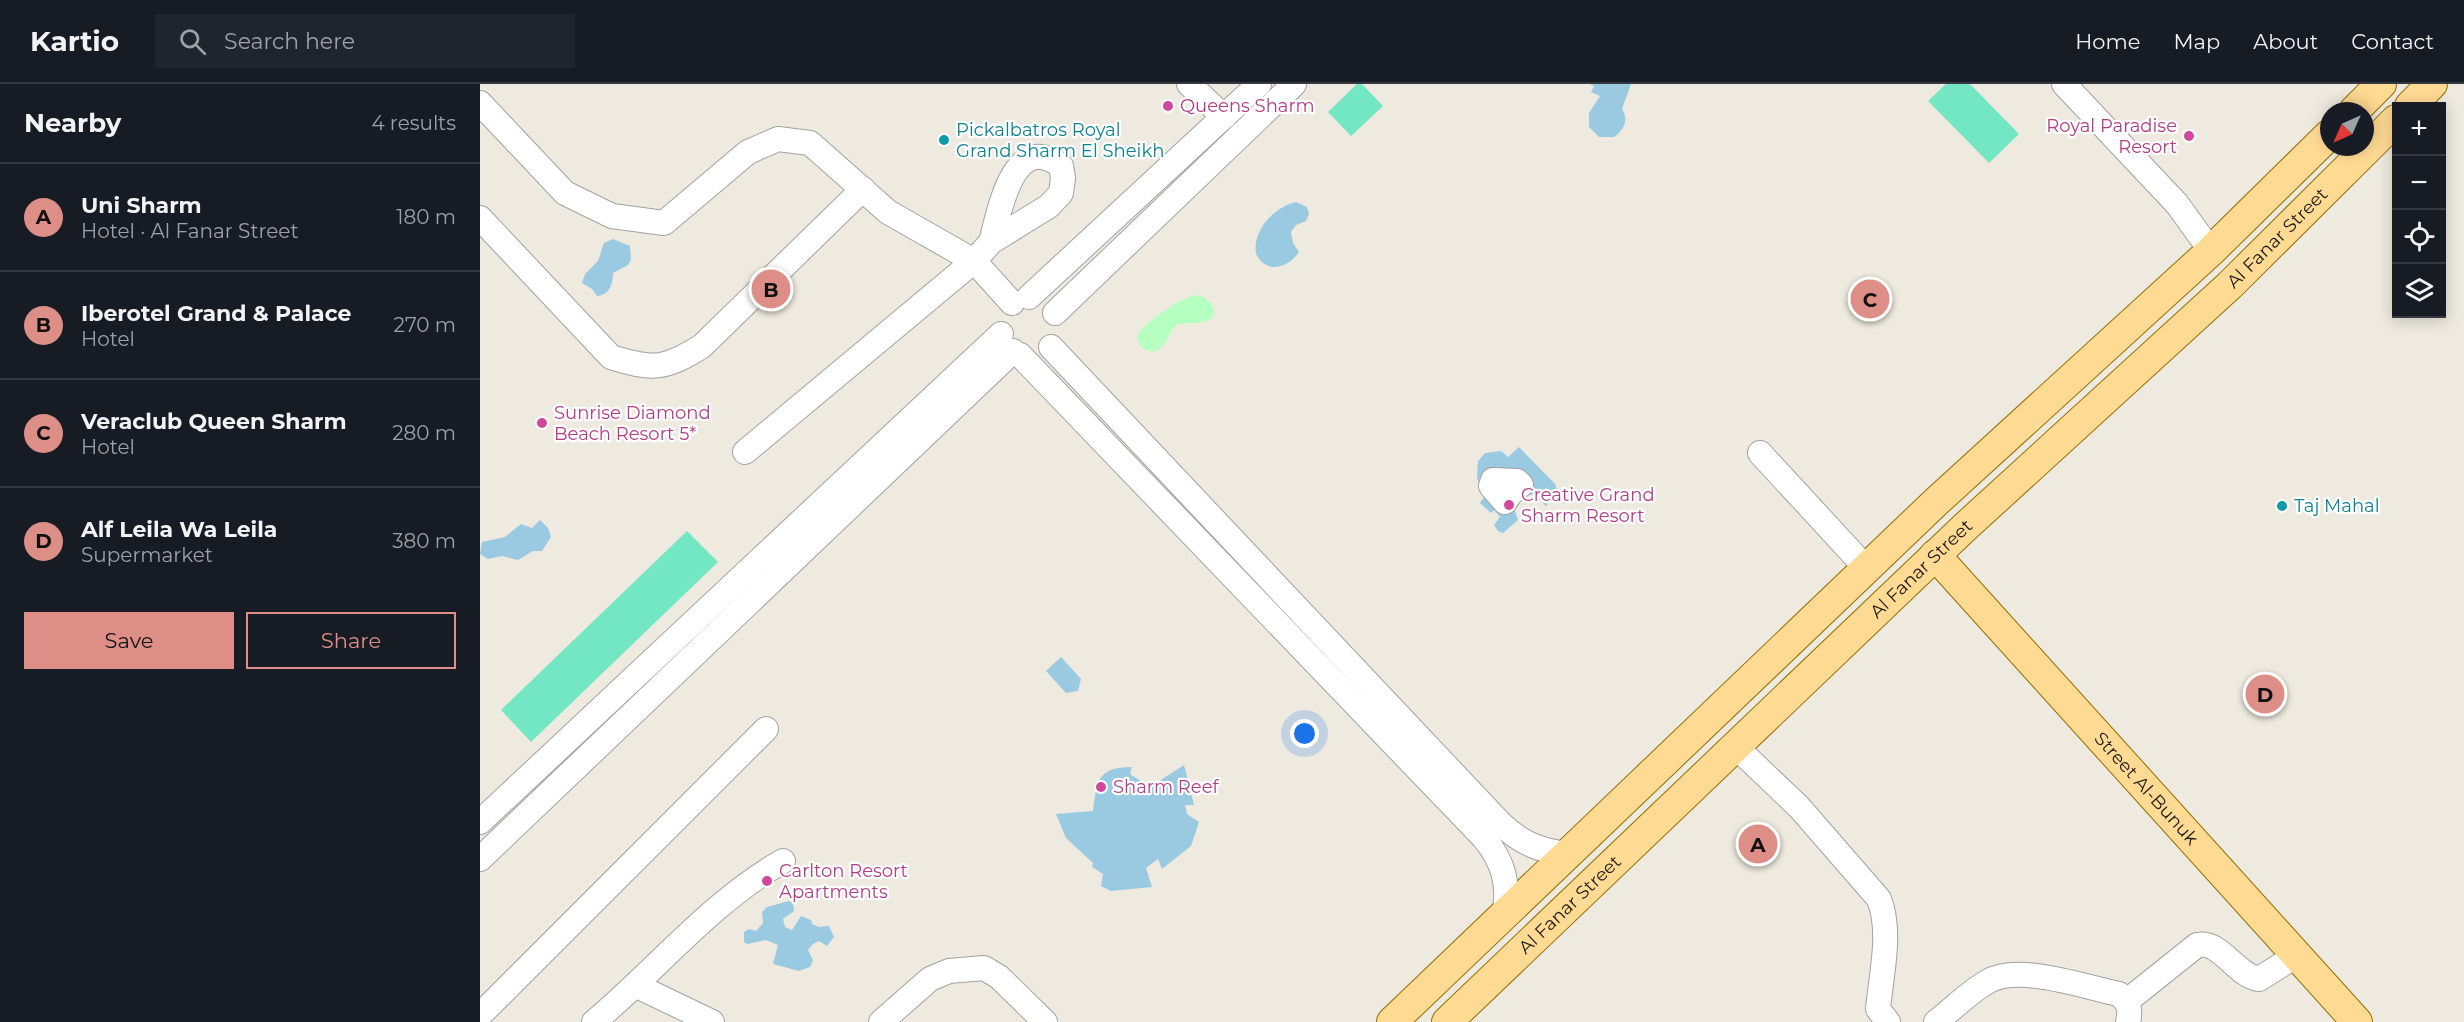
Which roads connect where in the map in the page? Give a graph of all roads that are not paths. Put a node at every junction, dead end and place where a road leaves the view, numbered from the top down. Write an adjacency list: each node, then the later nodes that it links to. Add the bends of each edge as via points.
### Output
1 (1190, 84): 10 (street)
2 (1259, 84): 10 (street)
3 (1294, 84): 22 (street)
4 (2064, 84): 18 (street, via 2177,204)
5 (2381, 84): 7 (main road)
6 (2432, 84): 8 (main road)
7 (2363, 102)
8 (2414, 102)
9 (480, 103): 13 (street, via 565,193 612,216 664,223 748,152 778,139 810,143)
10 (1224, 117): 21 (street)
11 (2392, 125): 16 (main road, Al Fanar Street)
12 (2320, 144): 14 (main road, Al Fanar Street)
13 (863, 189): 15 (street, via 702,346 674,364 640,366 610,357); 19 (street, via 888,212)
14 (2254, 208): 16 (main road, via 2261,228); 18 (main road, Al Fanar Street)
15 (480, 218)
16 (2282, 235): 20 (main road, Al Fanar Street)
17 (991, 242): 19 (street)
18 (2211, 251): 20 (main road, via 2228,270); 28 (main road, Al Fanar Street)
19 (974, 261): 21 (street); 25 (street)
20 (2230, 285): 27 (main road, Al Fanar Street)
21 (1020, 300): 22 (street, via 1045,303); 23 (street, via 1000,320)
22 (1055, 313): 24 (street, via 1058,334)
23 (1011, 347): 24 (street, via 1036,355); 31 (street); 33 (street); 35 (street, via 1484,838 1498,857 1505,879)
24 (1051, 347): 32 (street, via 1501,824 1535,848)
25 (745, 452)
26 (1760, 453): 28 (street)
27 (1935, 555): 30 (main road, Al Fanar Street); 36 (main road, Street Al-Bunuk)
28 (1866, 568): 32 (main road, Al Fanar Street)
29 (766, 729): 39 (street)
30 (1736, 747): 45 (main road, Al Fanar Street); 46 (street, via 1799,807 1879,899 1885,941 1878,1009)
31 (480, 822)
32 (1568, 854): 35 (main road, Al Fanar Street)
33 (480, 859)
34 (783, 861): 37 (street, via 751,879)
35 (1504, 916): 44 (main road, Al Fanar Street)
36 (2297, 955): 38 (street, via 2259,979 2249,978 2210,945 2197,945); 48 (main road, Street Al-Bunuk)
37 (637, 986): 40 (street); 41 (street)
38 (2128, 1012): 47 (street, via 2119,994 2019,974 1987,982)
39 (480, 1015)
40 (594, 1022)
41 (712, 1022)
42 (880, 1022): 43 (street, via 930,979 949,972 984,968 999,977)
43 (1045, 1022)
44 (1392, 1022)
45 (1447, 1022)
46 (1888, 1022)
47 (1936, 1022)
48 (2357, 1022)

